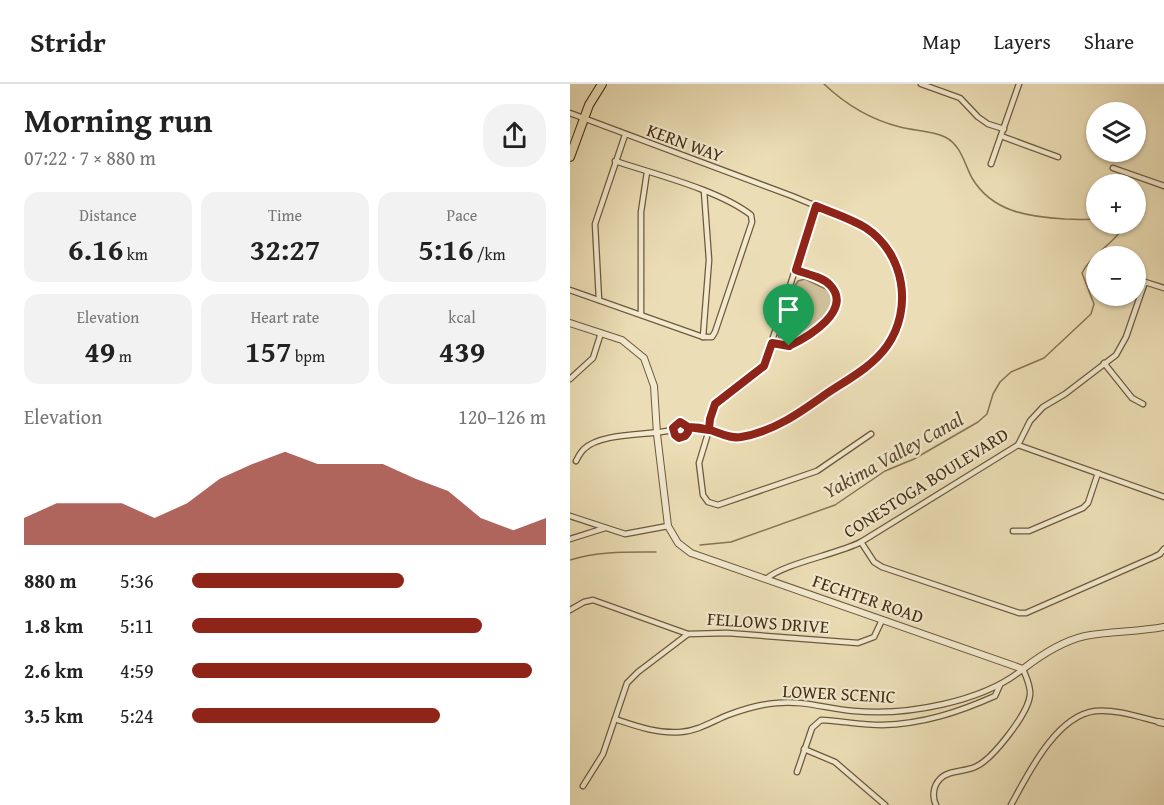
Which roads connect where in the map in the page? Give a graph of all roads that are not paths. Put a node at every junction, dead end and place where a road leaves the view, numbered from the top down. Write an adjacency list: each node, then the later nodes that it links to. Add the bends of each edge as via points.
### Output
1 (602, 84): 7 (main road)
2 (921, 84): 5 (street)
3 (945, 84): 5 (street)
4 (1019, 84): 8 (street)
5 (943, 92): 8 (street, via 960,98 988,124)
6 (570, 113): 7 (street, KERN WAY)
7 (583, 118): 9 (street, KERN WAY); 11 (main road)
8 (1004, 129): 10 (street)
9 (625, 135): 13 (street); 19 (street, KERN WAY)
10 (1001, 136): 12 (street); 14 (street)
11 (570, 157)
12 (1058, 157)
13 (615, 161): 16 (street); 23 (street, via 595,224)
14 (992, 164)
15 (1113, 168): 17 (street)
16 (646, 172): 18 (street); 24 (street, via 641,212)
17 (1164, 186)
18 (704, 191): 27 (street, via 709,260); 27 (street, via 741,207 751,215 752,222 715,332 712,337)
19 (816, 206): 20 (street); 34 (street, KERN WAY, via 866,228 894,260 902,305 893,335 870,364 787,421 738,437)
20 (796, 270): 28 (street); 28 (street, via 829,283 837,306 828,320 794,344 785,347)
21 (1164, 288): 29 (street, CONESTOGA BOULEVARD, via 1145,282 1122,345)
22 (570, 290): 23 (street)
23 (599, 300): 24 (street)
24 (642, 314): 27 (street)
25 (570, 323): 26 (street)
26 (602, 333): 30 (street, via 593,358); 35 (street, via 622,340 644,358 654,386)
27 (703, 337)
28 (772, 343): 34 (street, via 764,366 715,404)
29 (1104, 363): 31 (street, via 1132,398); 37 (street, CONESTOGA BOULEVARD, via 1036,413)
30 (570, 379)
31 (1143, 404)
32 (688, 427): 33 (street, via 680,422); 33 (street, via 682,438); 34 (street, KERN WAY)
33 (672, 430): 35 (street)
34 (709, 430): 36 (street, via 699,463 705,499 718,505 817,471)
35 (657, 434): 38 (street, via 601,440 585,449); 42 (street)
36 (871, 434)
37 (1018, 446): 39 (street); 46 (street, CONESTOGA BOULEVARD)
38 (576, 461)
39 (1098, 473): 40 (street); 44 (street, via 1083,508 1029,531)
40 (1164, 496)
41 (570, 516): 43 (street)
42 (668, 526): 43 (street, via 625,534); 48 (street, FECHTER ROAD, via 678,543 691,553)
43 (605, 528): 45 (street)
44 (1013, 531)
45 (570, 539)
46 (861, 542): 47 (street, via 877,565 1019,613 1154,557); 48 (street, CONESTOGA BOULEVARD)
47 (1164, 549)
48 (766, 579): 50 (street, FECHTER ROAD)
49 (570, 610): 52 (street, via 593,600)
50 (882, 620): 52 (street, FELLOWS DRIVE, via 874,637 858,643 727,633); 53 (street, FECHTER ROAD)
51 (1164, 627): 53 (street, via 1084,636)
52 (688, 634): 55 (street, FELLOWS DRIVE, via 632,677)
53 (1023, 669): 54 (street, LOWER SCENIC); 61 (street, via 1030,688 1028,705 987,760 940,779 934,790)
54 (1000, 685): 55 (street, LOWER SCENIC, via 958,700 900,711 854,711 792,702 763,705 684,732 650,730); 57 (street, via 995,696 920,721 881,725 821,720 812,728)
55 (615, 718): 59 (street, FELLOWS DRIVE, via 603,754)
56 (1162, 722): 62 (street, via 1095,711 1077,716 1057,733)
57 (804, 749): 58 (street); 60 (street, via 835,762)
58 (797, 772)
59 (584, 786)
60 (885, 805)
61 (936, 805)
62 (1011, 805)

